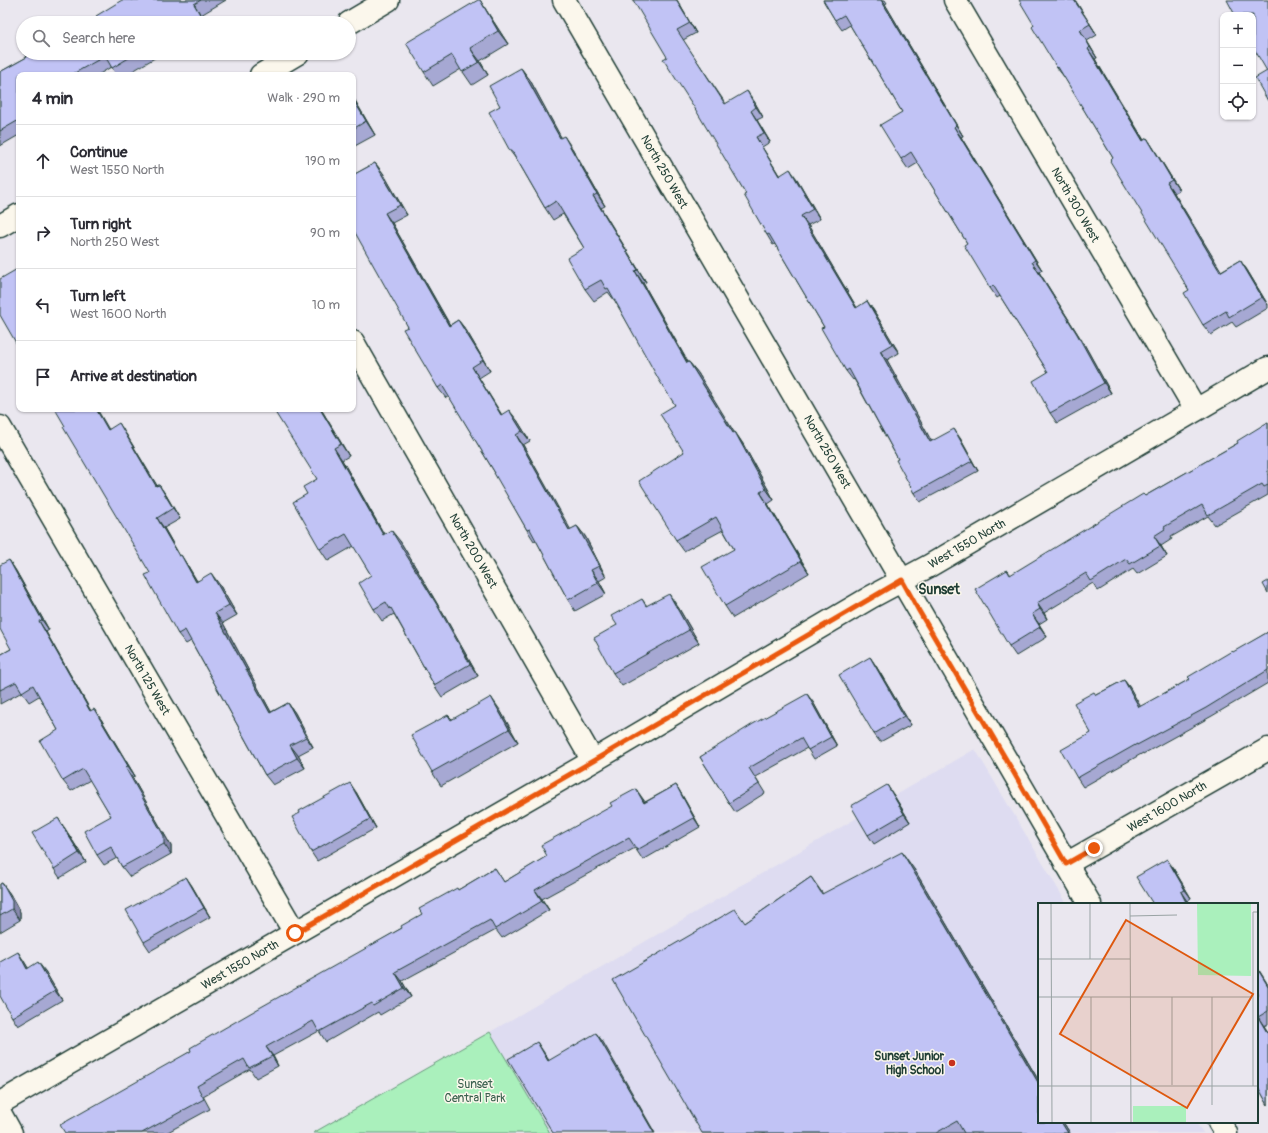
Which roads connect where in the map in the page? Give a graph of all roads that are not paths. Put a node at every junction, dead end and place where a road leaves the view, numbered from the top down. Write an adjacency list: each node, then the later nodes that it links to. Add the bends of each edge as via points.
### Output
1 (388, 0): 4 (street)
2 (564, 0): 13 (street, North 250 West)
3 (954, 0): 11 (street, North 300 West)
4 (356, 19)
5 (286, 60): 6 (street)
6 (266, 72)
7 (16, 217): 8 (street)
8 (0, 226)
9 (356, 347): 15 (street, North 200 West)
10 (1268, 368): 11 (street, West 1550 North)
11 (1196, 410): 13 (street, West 1550 North)
12 (0, 427): 18 (street, North 125 West)
13 (902, 580): 15 (street, West 1550 North); 16 (street, North 250 West)
14 (1268, 749): 16 (street, West 1600 North)
15 (593, 761): 18 (street, West 1550 North)
16 (1066, 864): 17 (street, North 250 West)
17 (1089, 903)
18 (295, 933): 19 (street, West 1550 North)
19 (0, 1103)
20 (0, 1113): 22 (street)
21 (1220, 1123): 23 (street)
22 (11, 1133)
23 (1226, 1133)

